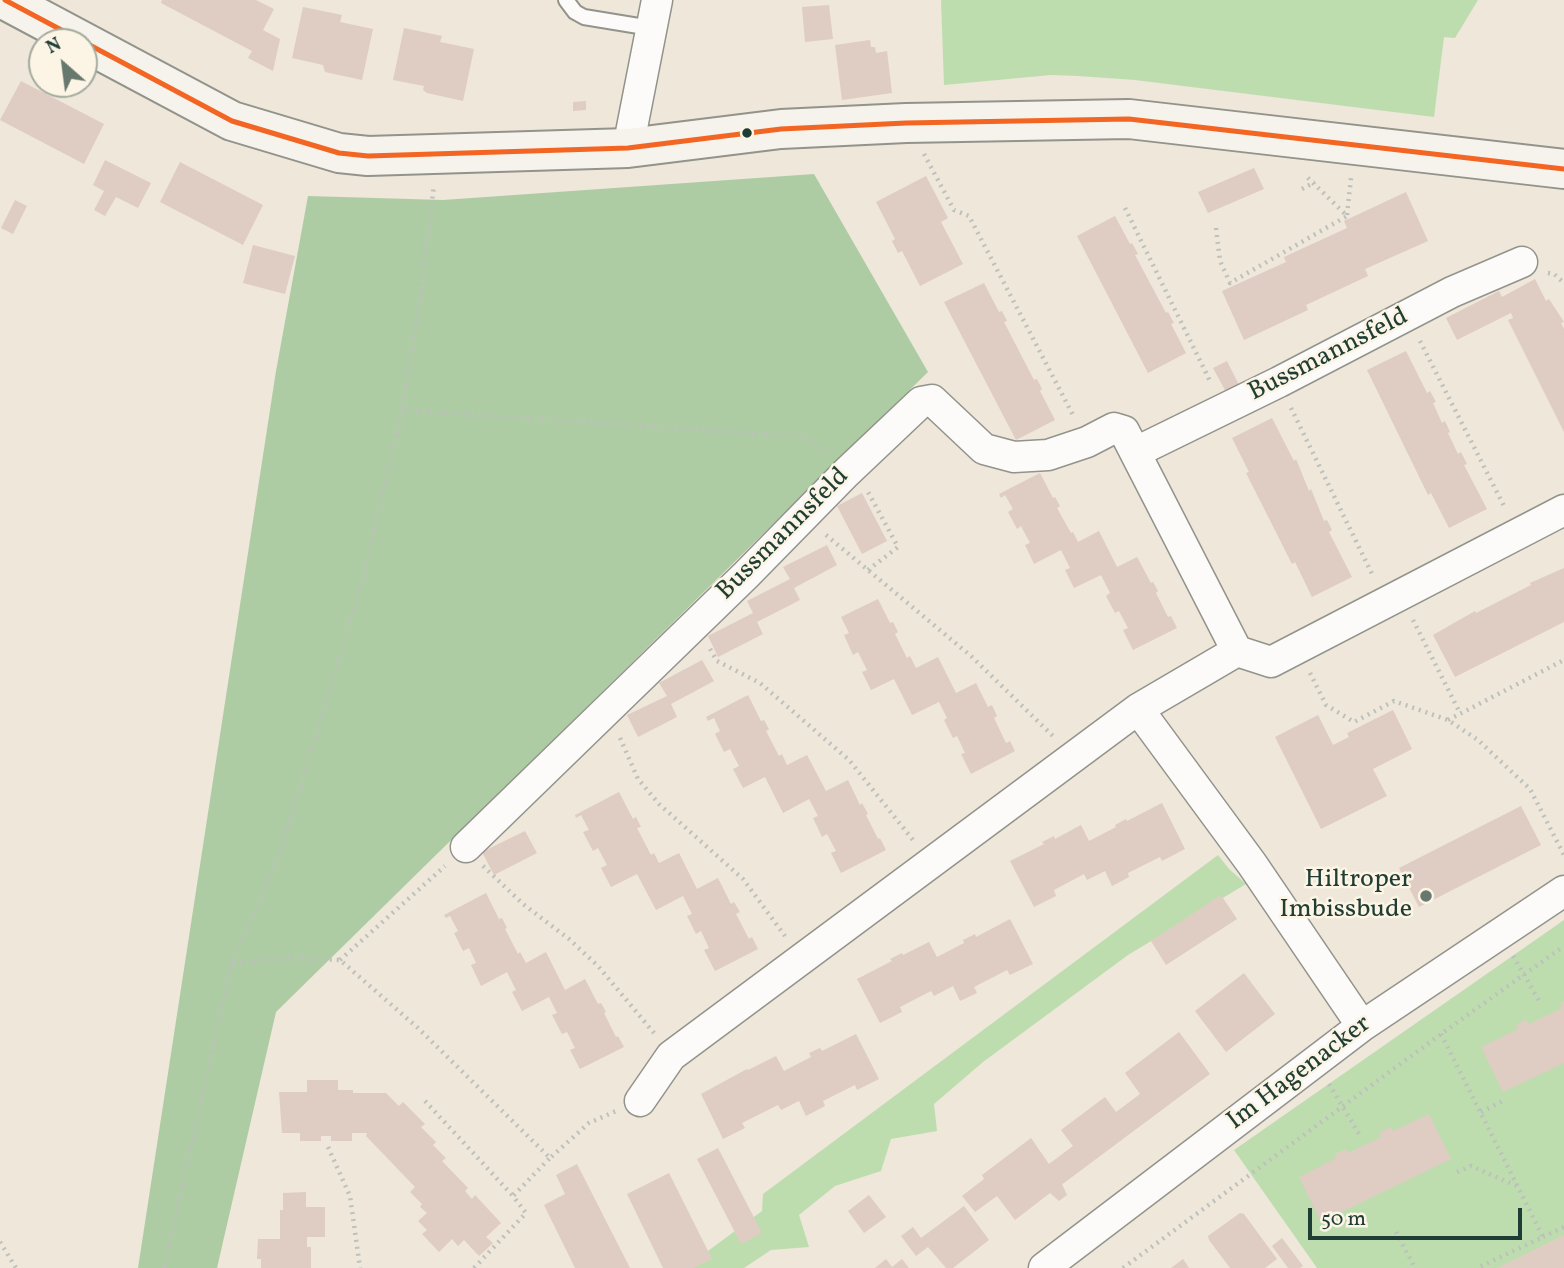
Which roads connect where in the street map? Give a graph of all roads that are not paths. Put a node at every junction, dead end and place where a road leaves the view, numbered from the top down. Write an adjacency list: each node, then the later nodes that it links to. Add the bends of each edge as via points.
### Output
1 (5, 0): 4 (main road, via 232,121 339,153 368,156)
2 (566, 0): 3 (lane, via 584,17)
3 (654, 14): 4 (street)
4 (628, 148): 5 (main road, via 781,129 1129,119)
5 (1564, 169)
6 (1522, 262): 7 (street, Bussmannsfeld, via 1452,292)
7 (1136, 452): 9 (street, Bussmannsfeld); 11 (street, Bussmannsfeld, via 1124,431 1114,428 1048,455 1014,457 984,449 932,400 921,402)
8 (1564, 510): 9 (street, via 1270,662)
9 (1237, 651): 10 (street)
10 (1138, 709): 13 (street, via 1252,864); 14 (street, via 671,1056)
11 (467, 847)
12 (1564, 891): 13 (street, Im Hagenacker)
13 (1362, 1027): 15 (street, Im Hagenacker)
14 (639, 1101)
15 (1044, 1268)

